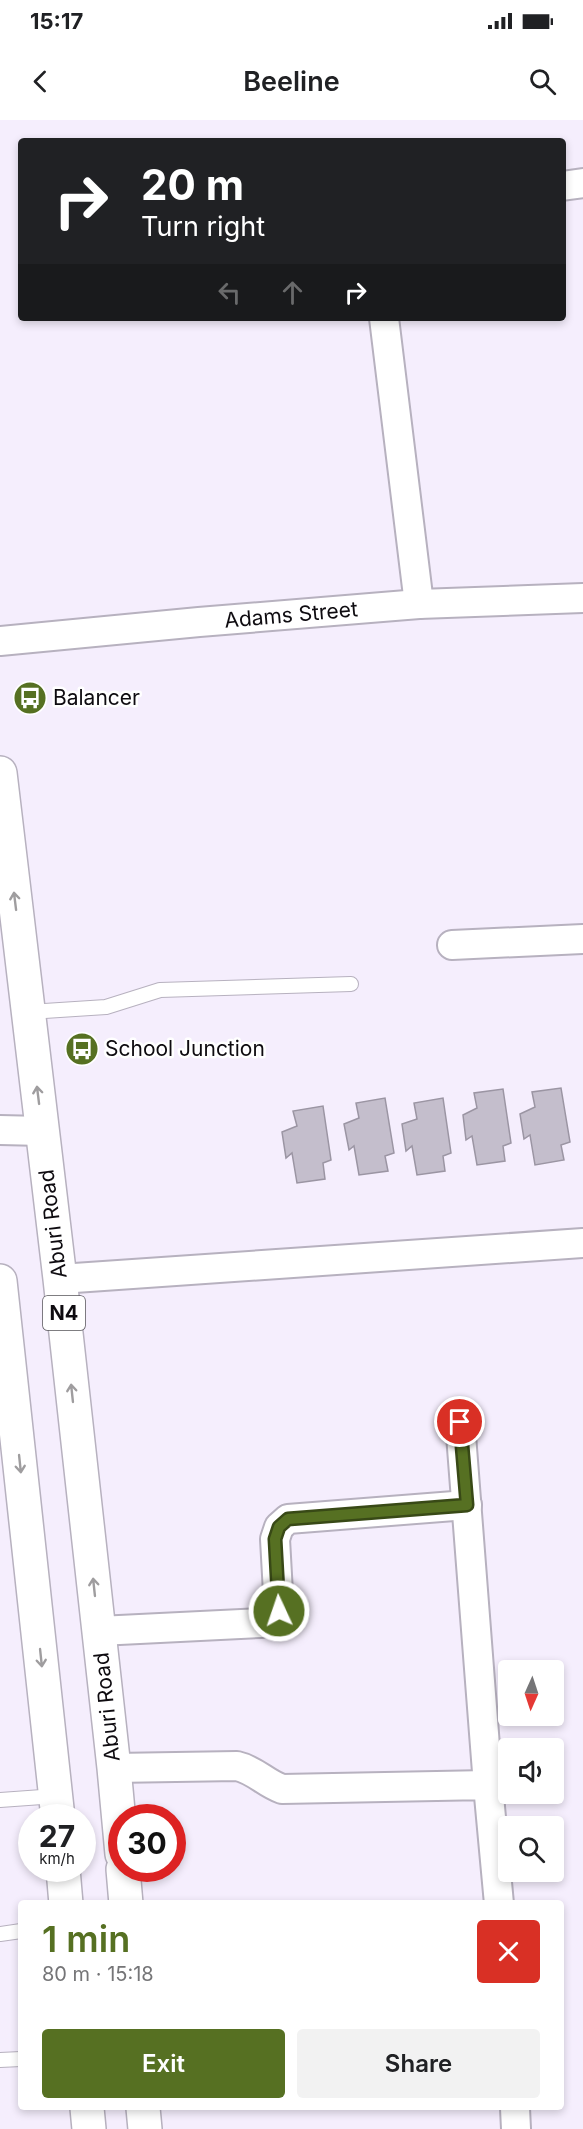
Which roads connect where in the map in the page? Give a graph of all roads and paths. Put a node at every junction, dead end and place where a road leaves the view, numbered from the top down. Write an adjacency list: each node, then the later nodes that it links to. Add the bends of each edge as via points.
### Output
1 (583, 183): 2 (street)
2 (566, 185)
3 (384, 321): 5 (street)
4 (583, 598): 5 (street, Adams Street)
5 (419, 604): 6 (street, Adams Street)
6 (0, 641)
7 (0, 773): 11 (highway, Aburi Road / N4, one-way to 7)
8 (583, 939): 9 (street)
9 (452, 945)
10 (351, 984): 11 (lane, via 160,990 106,1007)
11 (28, 1012): 13 (highway, Aburi Road / N4, one-way to 11)
12 (0, 1130): 13 (street)
13 (42, 1131): 15 (highway, Aburi Road / N4)
14 (583, 1243): 15 (street)
15 (60, 1279): 20 (highway, Aburi Road / N4, one-way to 15)
16 (0, 1281): 18 (highway)
17 (460, 1422): 19 (street)
18 (8, 1432): 25 (highway, one-way to 25)
19 (467, 1505): 20 (street, via 288,1519 279,1527 275,1539 279,1611 261,1623); 22 (street)
20 (99, 1631): 21 (highway, Aburi Road / N4)
21 (114, 1768): 22 (street, via 237,1766 250,1769 282,1789); 26 (highway, Aburi Road / N4)
22 (488, 1785): 31 (street)
23 (0, 1800): 24 (lane)
24 (33, 1804)
25 (57, 1804)
26 (117, 1804)
27 (64, 1882): 29 (highway)
28 (124, 1882): 30 (highway)
29 (66, 1900)
30 (126, 1900)
31 (499, 1900)
32 (18, 1932): 33 (lane)
33 (0, 1934)
34 (18, 2059): 35 (lane)
35 (0, 2061)
36 (87, 2110): 39 (highway)
37 (143, 2110): 40 (highway)
38 (515, 2110): 41 (street)
39 (89, 2129)
40 (145, 2129)
41 (516, 2129)

